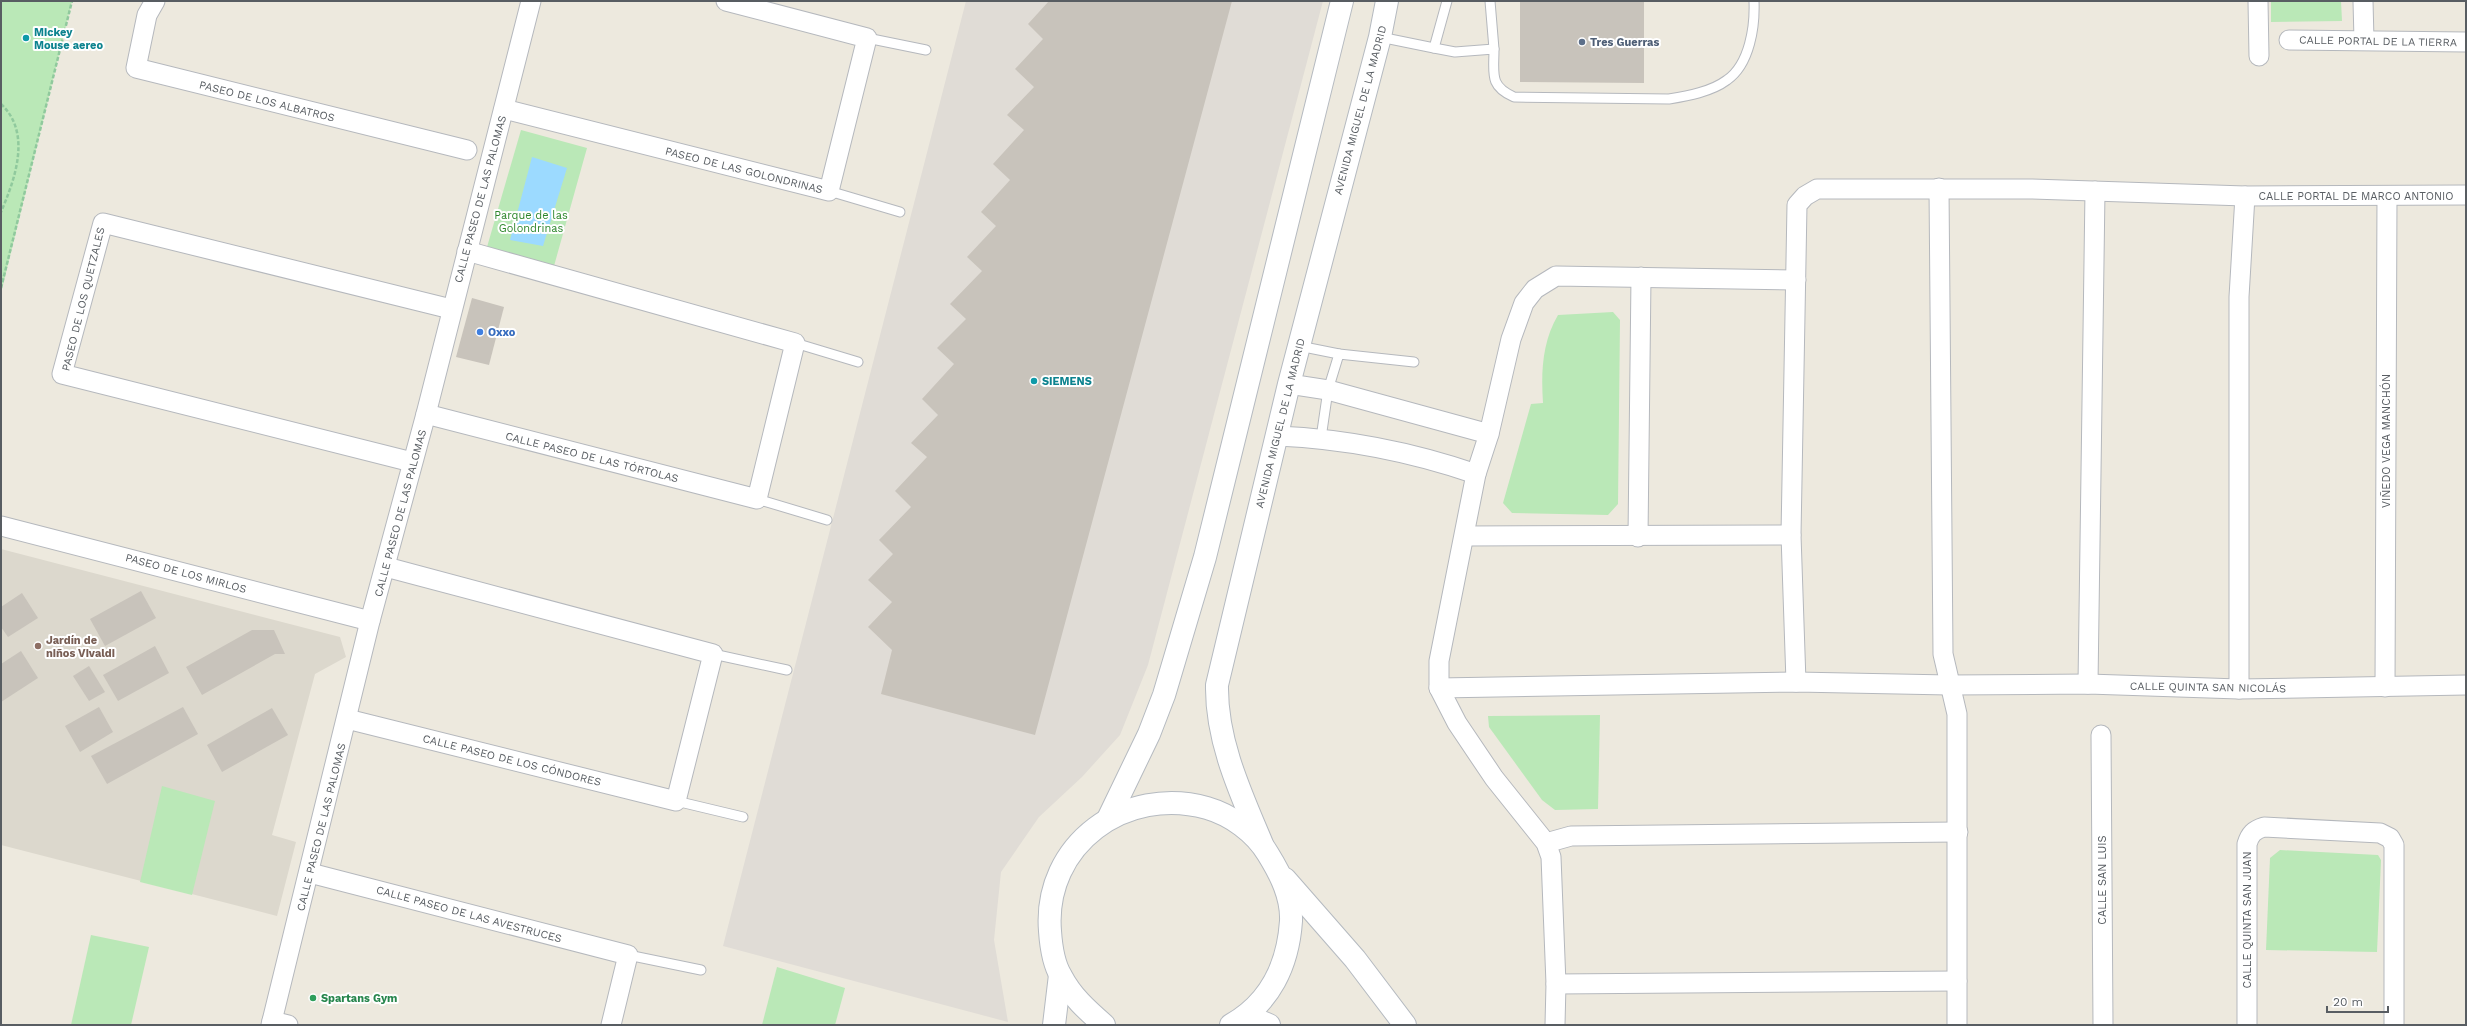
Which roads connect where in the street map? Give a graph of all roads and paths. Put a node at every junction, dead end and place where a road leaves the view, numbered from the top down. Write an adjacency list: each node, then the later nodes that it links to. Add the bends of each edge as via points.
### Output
1 (72, 1): 35 (path)
2 (155, 1): 23 (street, PASEO DE LOS ALBATROS, via 147,15 136,68)
3 (531, 1): 22 (street, CALLE PASEO DE LAS PALOMAS)
4 (726, 1): 13 (street)
5 (1342, 1): 71 (main road, via 1205,556 1164,695 1149,734)
6 (1387, 1): 12 (main road, AVENIDA MIGUEL DE LA MADRID)
7 (1447, 1): 17 (lane)
8 (1490, 1): 18 (lane)
9 (1754, 1): 18 (lane, via 1755,22 1746,57 1728,80 1690,96 1669,99 1514,97 1502,92 1494,81)
10 (2258, 1): 20 (street)
11 (2364, 1): 15 (street)
12 (1380, 37): 17 (lane); 38 (main road, AVENIDA MIGUEL DE LA MADRID)
13 (867, 38): 19 (lane); 25 (street, PASEO DE LAS GOLONDRINAS)
14 (2289, 40): 15 (street, CALLE PORTAL DE LA TIERRA)
15 (2364, 40): 16 (street, CALLE PORTAL DE LA TIERRA)
16 (2466, 42)
17 (1434, 48): 18 (lane, via 1456,52)
18 (1494, 49)
19 (926, 50)
20 (2259, 56)
21 (1, 104): 30 (path, via 16,127 19,141 18,159 9,194)
22 (504, 109): 25 (street, PASEO DE LAS GOLONDRINAS); 32 (street, CALLE PASEO DE LAS PALOMAS)
23 (467, 150)
24 (1939, 188): 26 (street, CALLE PORTAL DE MARCO ANTONIO); 34 (street, CALLE PORTAL DE MARCO ANTONIO, via 1817,189 1805,196 1797,206); 63 (street, via 1943,654)
25 (829, 191): 31 (lane)
26 (2095, 191): 28 (street, CALLE PORTAL DE MARCO ANTONIO); 61 (street)
27 (2466, 195): 29 (street, CALLE PORTAL DE MARCO ANTONIO)
28 (2245, 196): 29 (street, CALLE PORTAL DE MARCO ANTONIO); 66 (street, via 2239,297)
29 (2387, 196): 64 (street, VIÑEDO VEGA MANCHÓN)
30 (1, 212)
31 (900, 212)
32 (467, 251): 36 (street, CALLE PASEO DE LAS PALOMAS); 37 (street)
33 (1641, 277): 34 (street); 45 (street, via 1556,276 1535,289 1524,303 1511,338); 55 (street)
34 (1796, 280): 53 (street, CALLE PORTAL DE MARCO ANTONIO)
35 (1, 288)
36 (451, 309): 44 (street, CALLE PASEO DE LAS PALOMAS); 48 (street, PASEO DE LOS QUETZALES, via 103,223 62,374)
37 (795, 343): 40 (lane); 50 (street)
38 (1298, 346): 39 (lane); 42 (main road, AVENIDA MIGUEL DE LA MADRID)
39 (1339, 354): 41 (lane); 43 (lane)
40 (858, 362)
41 (1414, 362)
42 (1289, 384): 43 (street); 46 (main road, AVENIDA MIGUEL DE LA MADRID)
43 (1328, 390): 45 (street); 47 (lane)
44 (426, 414): 48 (street, CALLE PASEO DE LAS PALOMAS); 50 (street, CALLE PASEO DE LAS TÓRTOLAS)
45 (1489, 434): 49 (street)
46 (1278, 436): 47 (street); 74 (main road, AVENIDA MIGUEL DE LA MADRID, via 1217,686 1220,726 1236,783)
47 (1321, 438): 49 (street, via 1438,461)
48 (412, 462): 56 (street, CALLE PASEO DE LAS PALOMAS)
49 (1476, 474): 54 (street)
50 (757, 499): 51 (lane, CALLE PASEO DE LAS TÓRTOLAS)
51 (826, 520)
52 (1, 526): 57 (street, PASEO DE LOS MIRLOS)
53 (1791, 535): 55 (street); 60 (street, CALLE PORTAL DE MARCO ANTONIO)
54 (1465, 536): 55 (street); 65 (street, via 1439,661)
55 (1638, 537)
56 (386, 567): 57 (street, CALLE PASEO DE LAS PALOMAS); 58 (street)
57 (370, 621): 67 (street, CALLE PASEO DE LAS PALOMAS)
58 (713, 654): 59 (lane); 69 (street)
59 (787, 670)
60 (1796, 682): 63 (street, CALLE QUINTA SAN NICOLÁS); 65 (street, CALLE QUINTA SAN NICOLÁS)
61 (2088, 684): 63 (street, CALLE QUINTA SAN NICOLÁS); 66 (street, CALLE QUINTA SAN NICOLÁS)
62 (2466, 685): 64 (street, CALLE QUINTA SAN NICOLÁS)
63 (1949, 686): 72 (street, via 1956,714)
64 (2385, 687): 66 (street, CALLE QUINTA SAN NICOLÁS)
65 (1439, 688): 73 (street, via 1457,723 1494,778)
66 (2239, 689)
67 (347, 719): 69 (street, CALLE PASEO DE LOS CÓNDORES); 75 (street, CALLE PASEO DE LAS PALOMAS)
68 (2101, 735): 91 (street, CALLE SAN LUIS)
69 (676, 801): 70 (lane, CALLE PASEO DE LOS CÓNDORES)
70 (743, 817)
71 (1108, 819): 74 (main road, via 1134,807 1162,802 1190,804 1223,815 1242,825); 79 (main road, via 1084,837 1066,861 1054,888 1048,917 1051,947)
72 (1958, 832): 73 (street, via 1571,836); 80 (street)
73 (1546, 843): 81 (street, via 1551,857)
74 (1262, 844): 76 (main road)
75 (310, 872): 77 (street, CALLE PASEO DE LAS AVESTRUCES); 83 (street, CALLE PASEO DE LAS PALOMAS)
76 (1281, 875): 82 (main road, via 1288,896 1291,918 1286,954 1275,982 1263,1000); 88 (main road, via 1355,959)
77 (628, 955): 78 (lane, CALLE PASEO DE LAS AVESTRUCES); 84 (street)
78 (701, 970)
79 (1060, 975): 85 (main road); 86 (main road, via 1079,1004)
80 (1957, 981): 81 (street); 90 (street)
81 (1556, 984): 89 (street)
82 (1239, 1021): 87 (main road)
83 (277, 1024)
84 (611, 1025)
85 (1054, 1025)
86 (1104, 1025)
87 (1269, 1025)
88 (1405, 1025)
89 (1555, 1025)
90 (1957, 1025)
91 (2103, 1025)
92 (2247, 1025): 93 (street, CALLE QUINTA SAN JUAN, via 2247,844 2256,830 2264,827 2380,833 2390,838 2394,845)
93 (2394, 1025)

